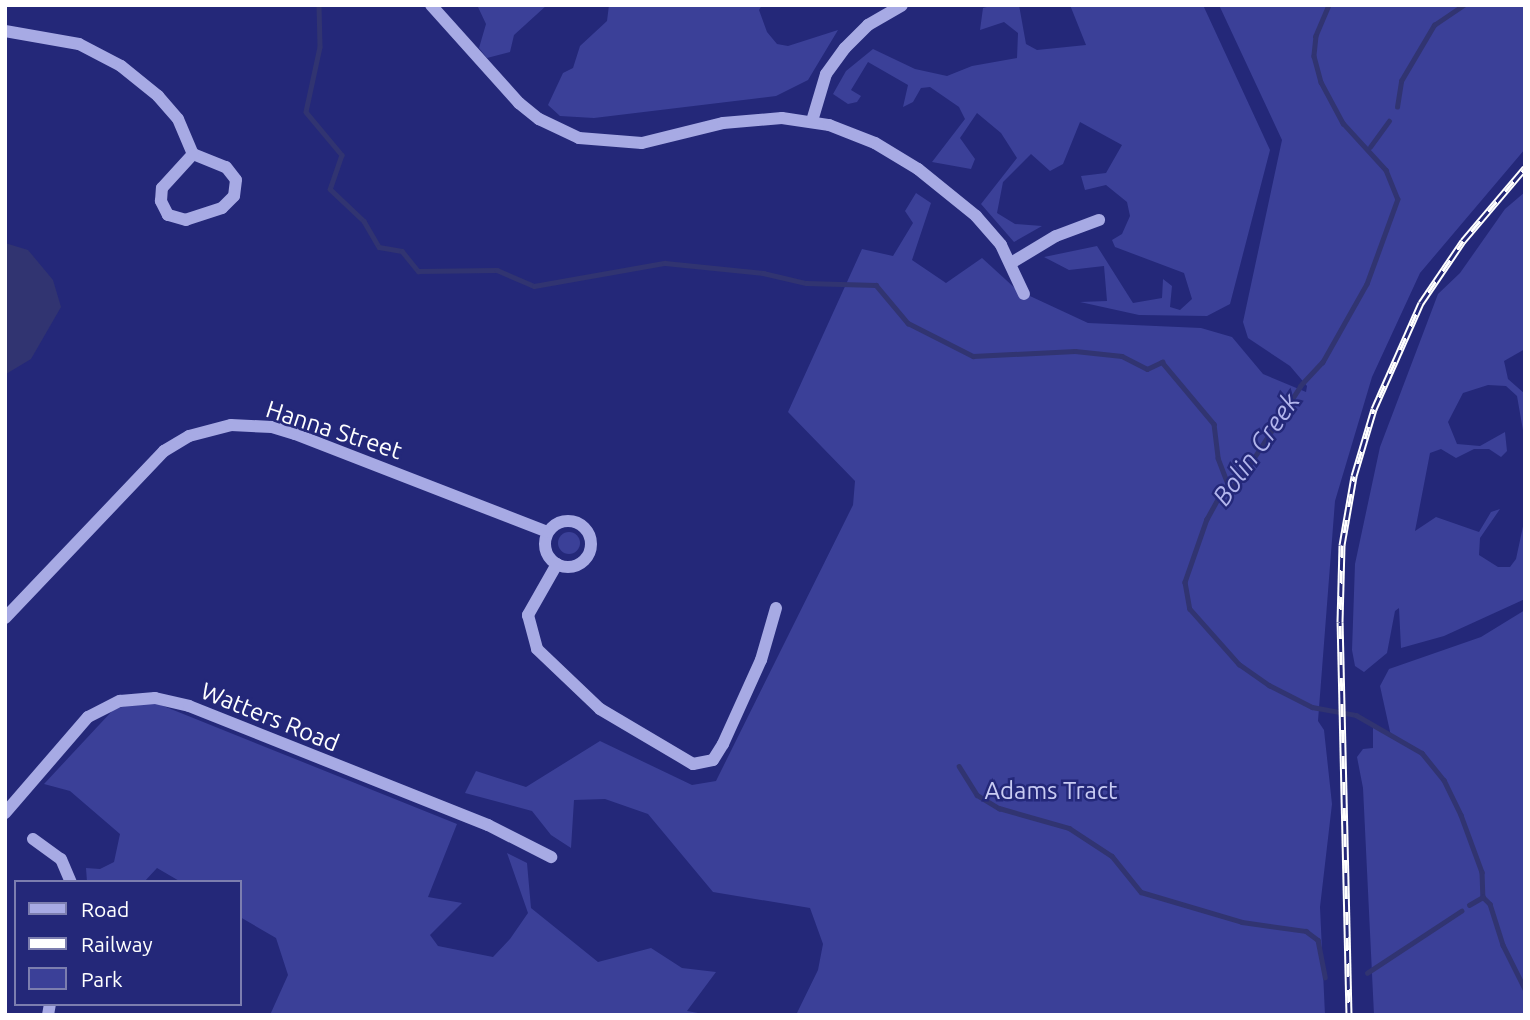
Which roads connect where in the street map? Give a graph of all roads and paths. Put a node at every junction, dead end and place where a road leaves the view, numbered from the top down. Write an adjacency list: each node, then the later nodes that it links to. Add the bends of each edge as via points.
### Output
1 (431, 5): 4 (street, via 519,103 539,119 579,138 624,144 756,118)
2 (902, 5): 4 (street, via 868,25 845,48 826,74)
3 (5, 31): 5 (street, via 79,44 121,66 159,96 178,120)
4 (812, 121): 7 (street, via 875,143 918,169 976,216)
5 (193, 153): 5 (street, via 226,167 236,180 234,196 222,208 186,220 168,215 160,201 162,188)
6 (1099, 220): 7 (street, via 1056,236)
7 (1012, 263): 8 (street)
8 (1024, 294)
9 (548, 532): 10 (street, via 545,547); 10 (street, via 568,521 583,526 591,540 583,561); 12 (street, Hanna Street, via 295,434 272,427 231,425 189,436 164,451)
10 (557, 564): 11 (street, via 528,615 537,649 600,709 694,764 713,760 723,744 761,660)
11 (776, 608)
12 (5, 618)
13 (5, 813): 15 (street, Watters Road, via 88,717 120,701 155,698 189,706 488,825)
14 (33, 839): 16 (street, via 61,859)
15 (551, 857)
16 (70, 880)

